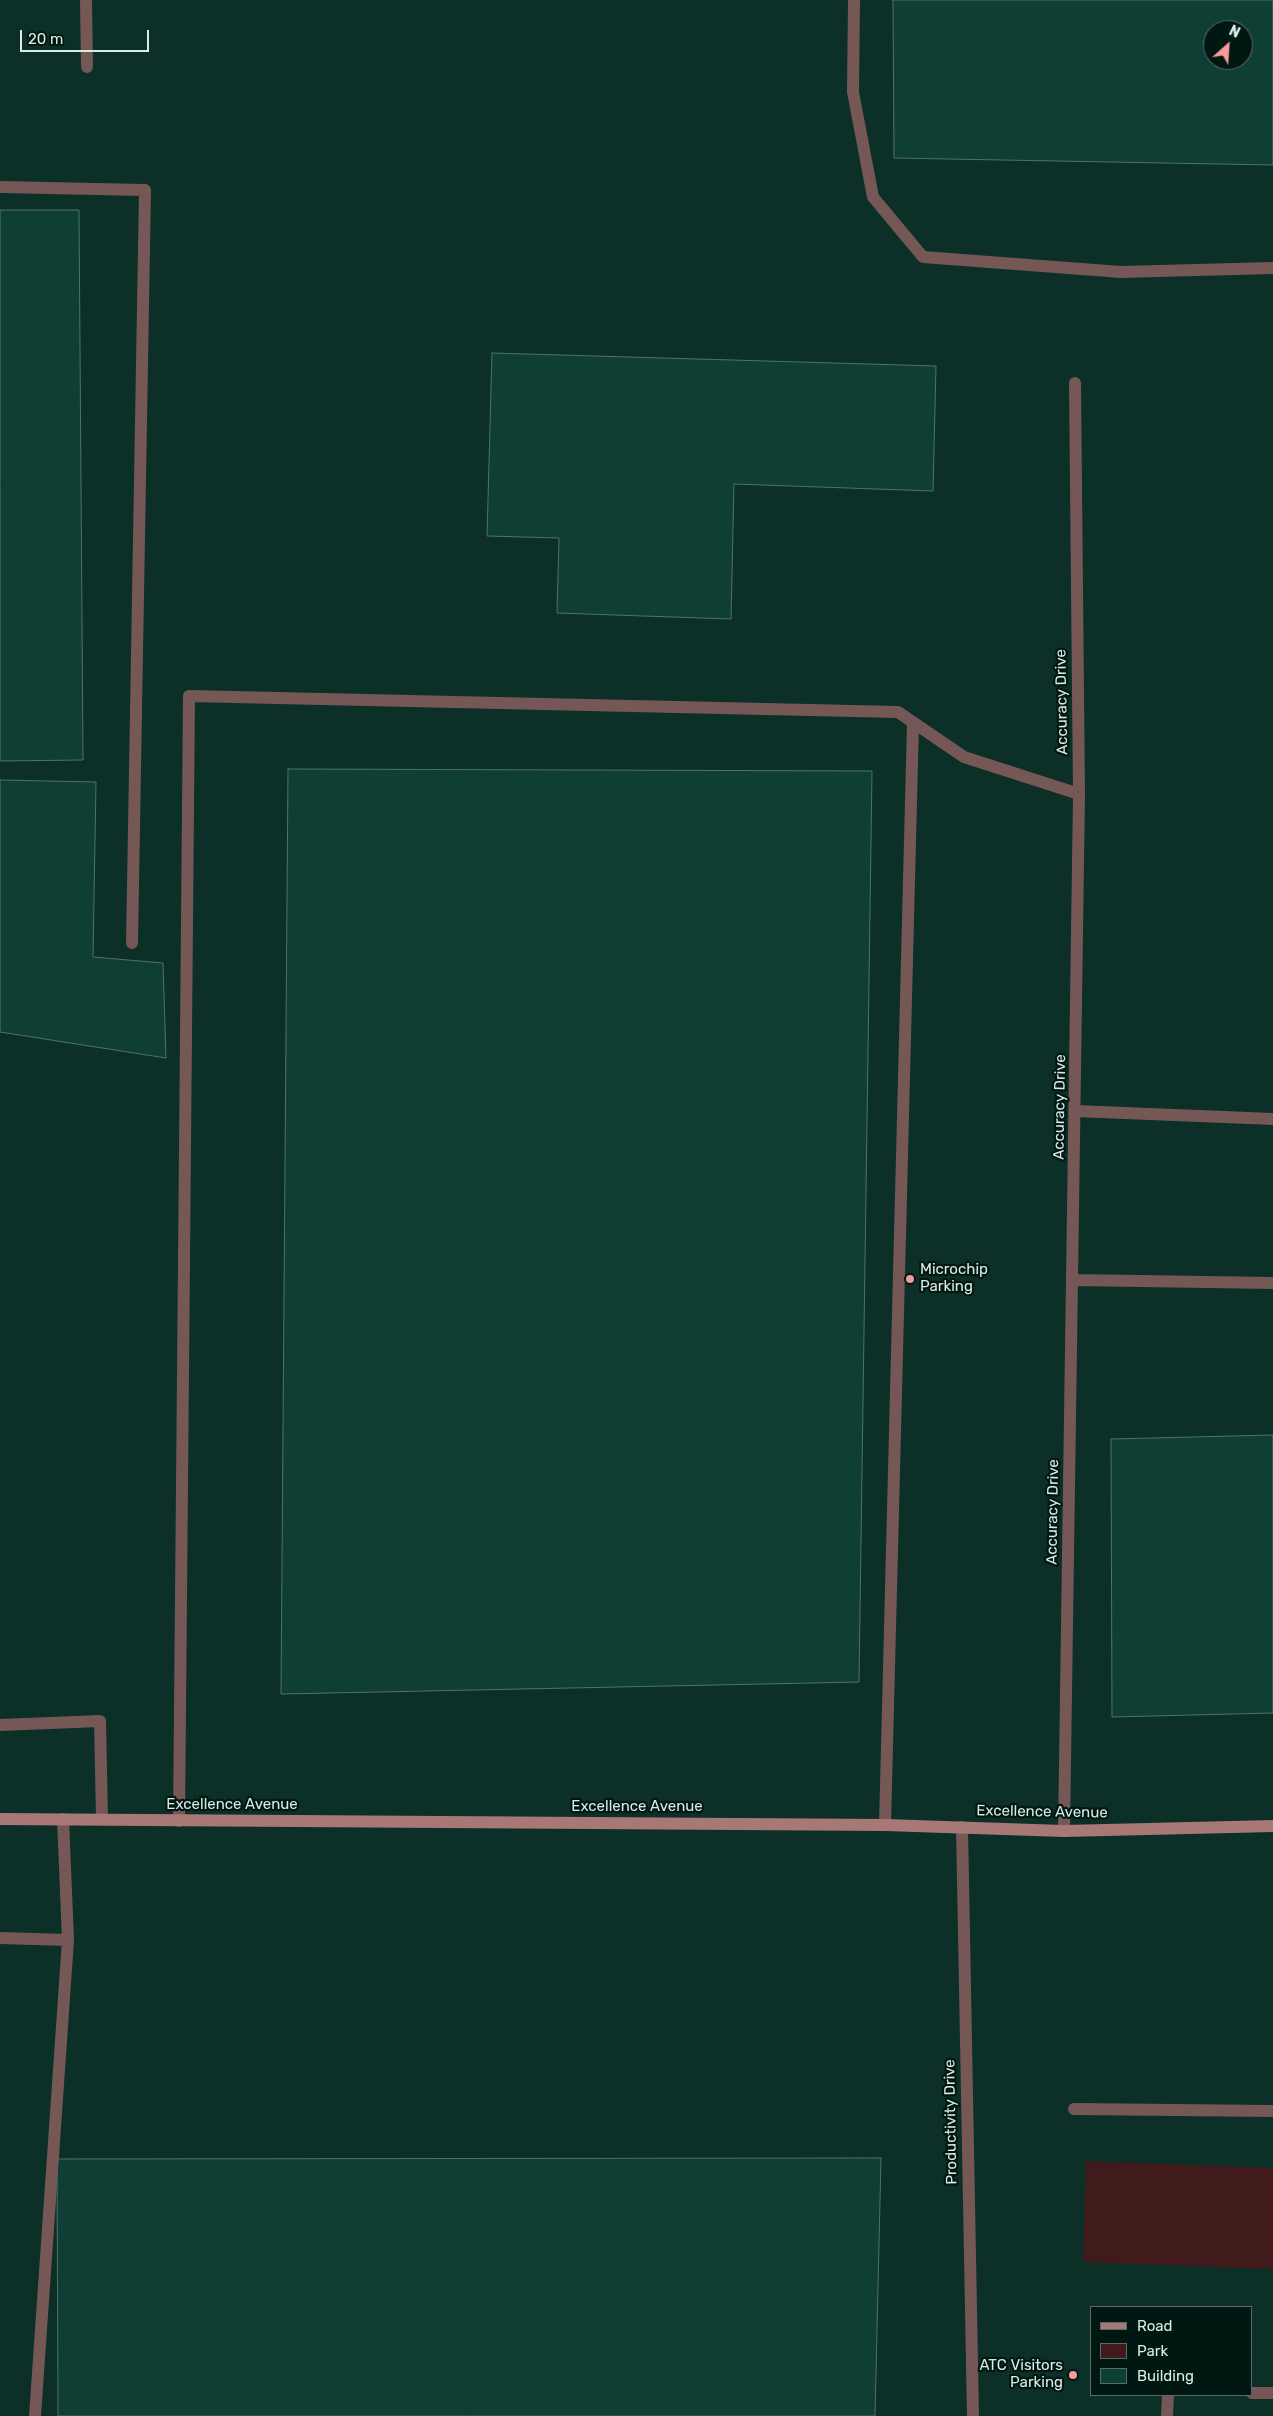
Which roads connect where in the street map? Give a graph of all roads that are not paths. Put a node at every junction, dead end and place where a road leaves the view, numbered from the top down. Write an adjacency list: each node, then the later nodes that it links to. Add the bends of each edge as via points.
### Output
1 (86, 0): 3 (street)
2 (854, 0): 5 (street, via 853,92 873,196 923,257 1121,272)
3 (87, 67)
4 (0, 186): 9 (street, via 145,190)
5 (1273, 268)
6 (1075, 384): 8 (street, Accuracy Drive)
7 (913, 723): 8 (street, via 964,757); 18 (street, via 898,712 189,696); 19 (street)
8 (1079, 794): 10 (street, Accuracy Drive)
9 (132, 943)
10 (1076, 1111): 11 (street); 12 (street, Accuracy Drive)
11 (1273, 1120)
12 (1074, 1280): 13 (street); 22 (street, Accuracy Drive)
13 (1273, 1283)
14 (0, 1725): 17 (street, via 100,1721)
15 (0, 1819): 16 (street, Excellence Avenue)
16 (64, 1819): 17 (street, Excellence Avenue); 24 (street)
17 (102, 1819): 18 (street, Excellence Avenue)
18 (179, 1821): 19 (street, Excellence Avenue)
19 (884, 1825): 21 (street, Excellence Avenue)
20 (1273, 1826): 22 (street, Excellence Avenue)
21 (962, 1827): 22 (street, Excellence Avenue); 31 (street, Productivity Drive)
22 (1064, 1831)
23 (0, 1938): 24 (street)
24 (68, 1940): 30 (street)
25 (1074, 2109): 26 (street)
26 (1273, 2111)
27 (1253, 2393): 28 (street)
28 (1273, 2393)
29 (1168, 2396): 32 (street)
30 (35, 2416)
31 (973, 2416)
32 (1168, 2416)

